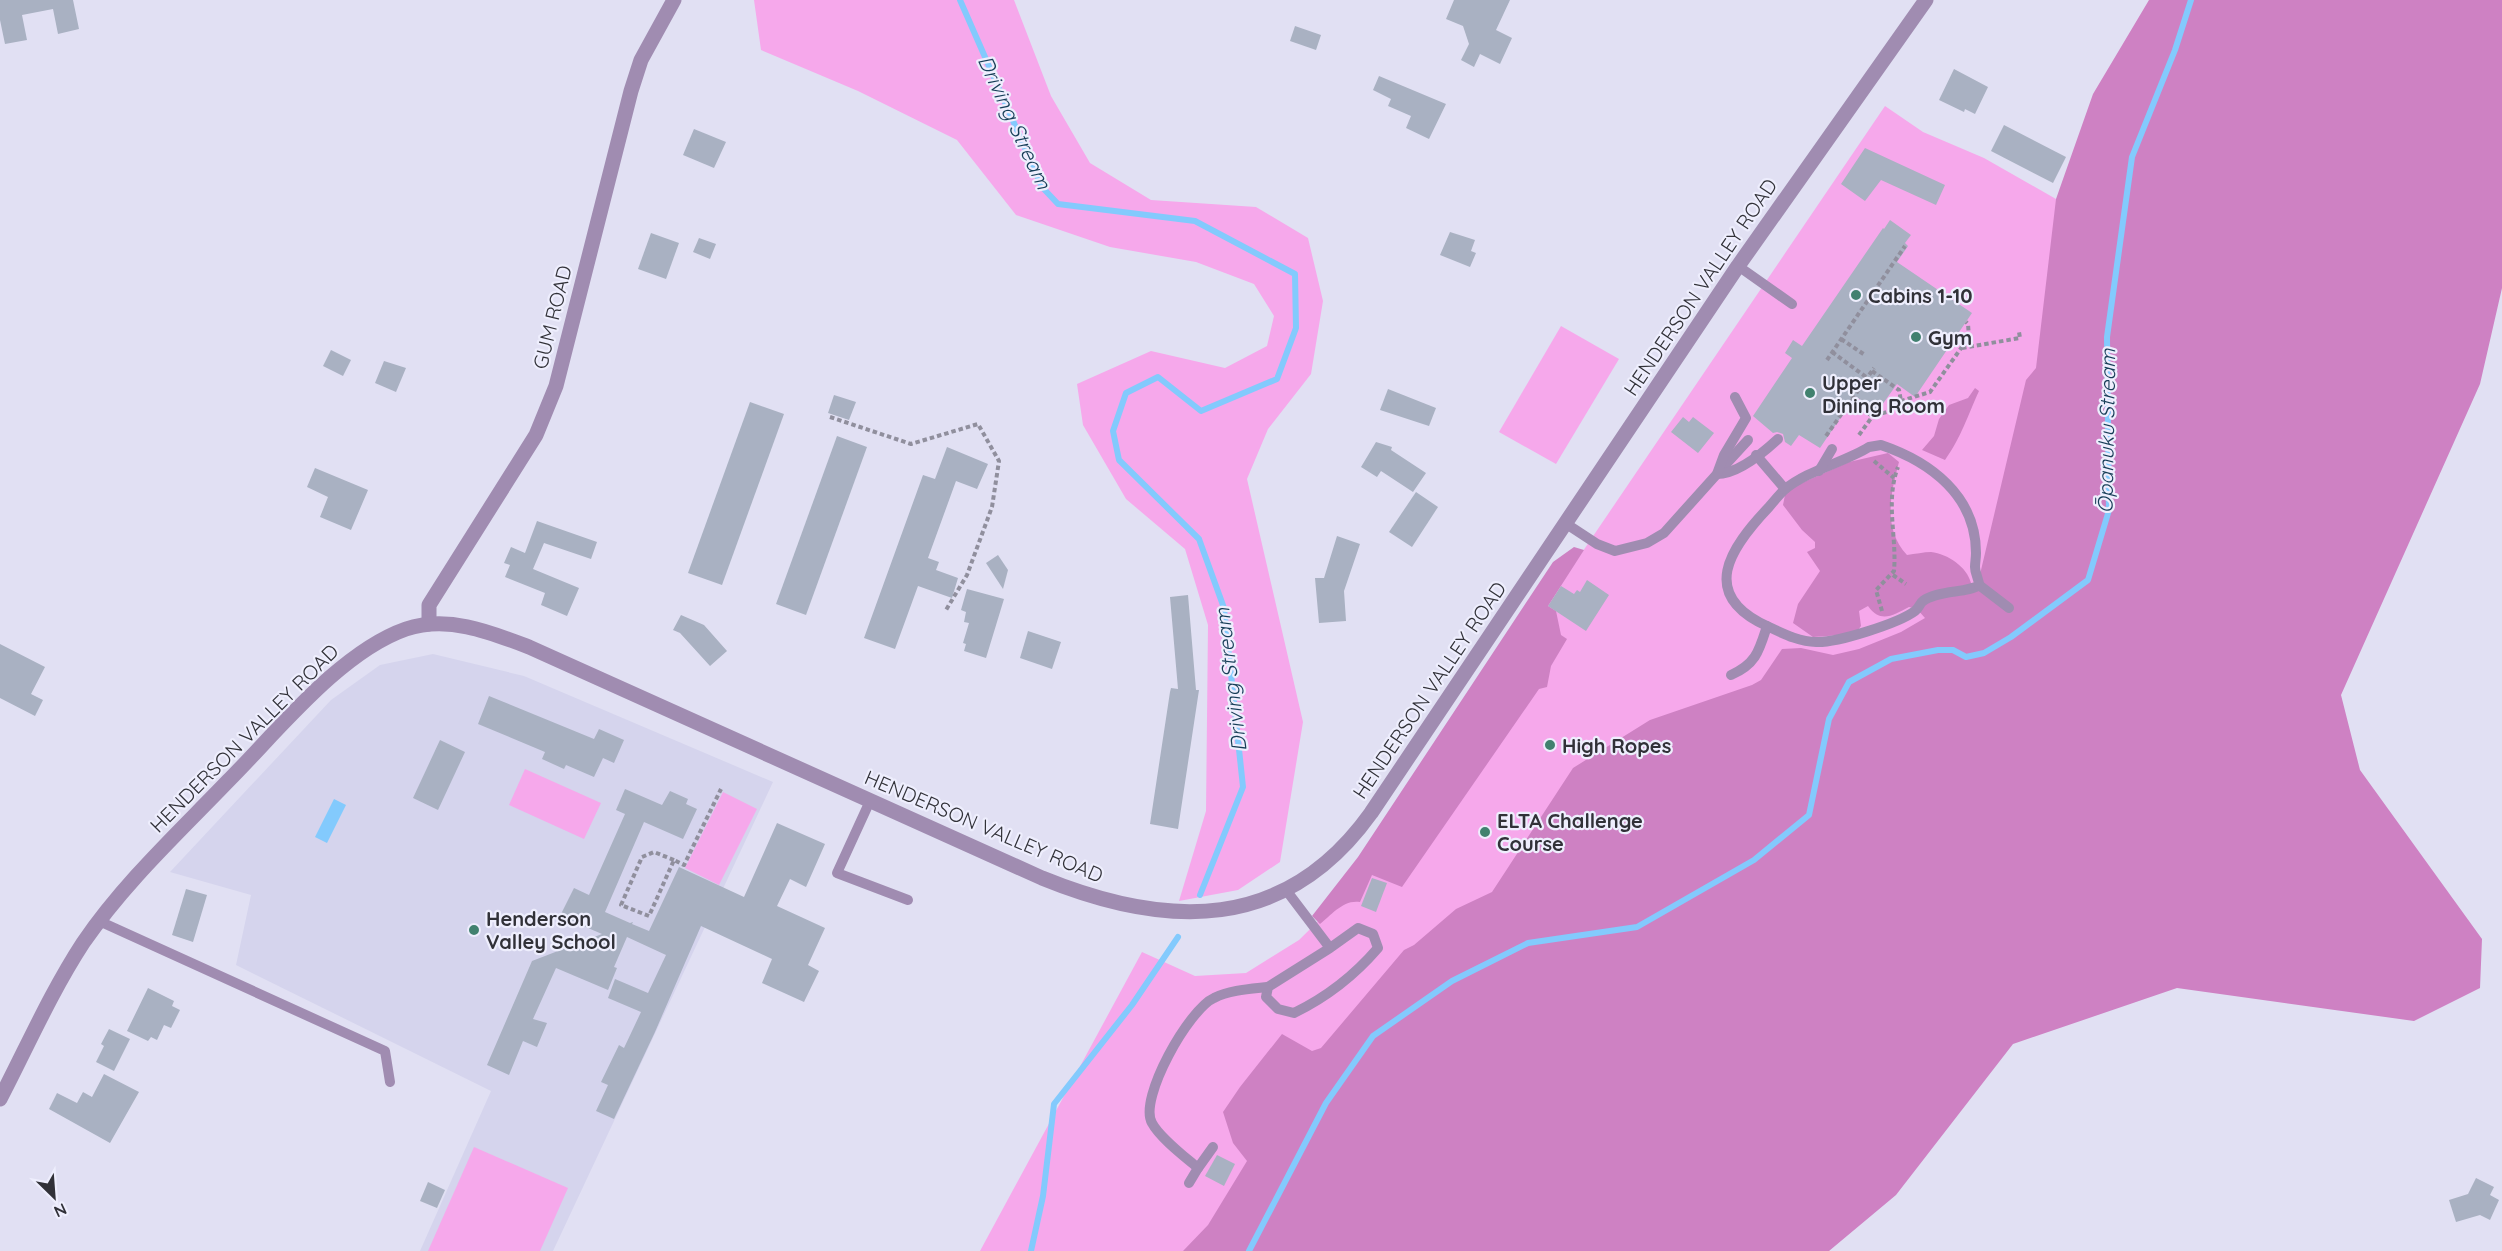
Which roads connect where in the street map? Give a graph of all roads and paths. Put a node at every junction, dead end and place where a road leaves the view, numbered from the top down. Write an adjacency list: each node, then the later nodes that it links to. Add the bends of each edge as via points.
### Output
1 (674, 0): 36 (street, GUM ROAD, via 641,60 631,90 547,411 536,435 429,605)
2 (1926, 0): 4 (street, HENDERSON VALLEY ROAD)
3 (1905, 246): 8 (path)
4 (1738, 266): 5 (lane); 29 (street, HENDERSON VALLEY ROAD)
5 (1792, 304)
6 (1966, 322): 9 (path, via 1969,337)
7 (2019, 332): 9 (path, via 2020,338)
8 (1841, 339): 10 (path); 11 (path)
9 (1961, 348): 16 (path, via 1930,392)
10 (1832, 352): 12 (path); 13 (path)
11 (1865, 355)
12 (1827, 360)
13 (1866, 377): 15 (path); 16 (path, via 1873,370 1899,390)
14 (1735, 397): 26 (lane, via 1746,418 1724,455)
15 (1850, 400): 16 (path, via 1872,416 1887,412); 20 (path)
16 (1901, 401)
17 (830, 417): 35 (path, via 911,444 978,424 999,461 992,507 967,575)
18 (1778, 439): 22 (lane)
19 (1748, 440): 26 (lane)
20 (1821, 442)
21 (1832, 450): 25 (lane)
22 (1756, 455): 26 (lane, via 1731,471); 28 (lane)
23 (1867, 456): 27 (path)
24 (1900, 463): 27 (path)
25 (1819, 471): 28 (lane); 32 (lane, via 1881,445 1924,463 1951,486 1968,511)
26 (1718, 474): 29 (lane, via 1664,533 1647,543 1615,551)
27 (1894, 478): 30 (path)
28 (1785, 489): 37 (lane, via 1743,536 1726,571 1734,600 1748,615)
29 (1565, 523): 42 (street, HENDERSON VALLEY ROAD, via 1356,835)
30 (1893, 575): 31 (path); 33 (path, via 1877,587)
31 (1905, 584)
32 (1979, 585): 34 (lane); 37 (lane, via 1924,600 1903,618 1834,641 1795,638)
33 (1879, 604)
34 (2009, 608)
35 (946, 610)
36 (429, 624): 40 (street, HENDERSON VALLEY ROAD, via 469,627 529,647); 44 (street, HENDERSON VALLEY ROAD, via 385,638 345,665 134,878)
37 (1767, 626): 38 (lane, via 1757,654 1745,669)
38 (1731, 675)
39 (721, 789): 41 (path, via 684,865)
40 (870, 801): 42 (street, HENDERSON VALLEY ROAD, via 1042,878 1123,905 1152,910 1214,910 1265,899); 43 (lane, via 837,873)
41 (674, 860): 41 (path, via 650,916 621,905 642,857 654,852)
42 (1286, 890): 45 (lane)
43 (908, 900)
44 (99, 921): 47 (lane, via 385,1051); 48 (street, HENDERSON VALLEY ROAD, via 68,969)
45 (1330, 948): 46 (lane); 46 (lane, via 1358,928 1373,934 1378,948 1344,982 1294,1014 1278,1010 1266,997)
46 (1268, 987): 50 (lane, via 1213,998 1197,1010 1178,1038 1153,1091 1148,1112 1151,1122)
47 (390, 1082)
48 (0, 1099)
49 (1213, 1147): 50 (lane)
50 (1198, 1168): 51 (lane)
51 (1189, 1183)

